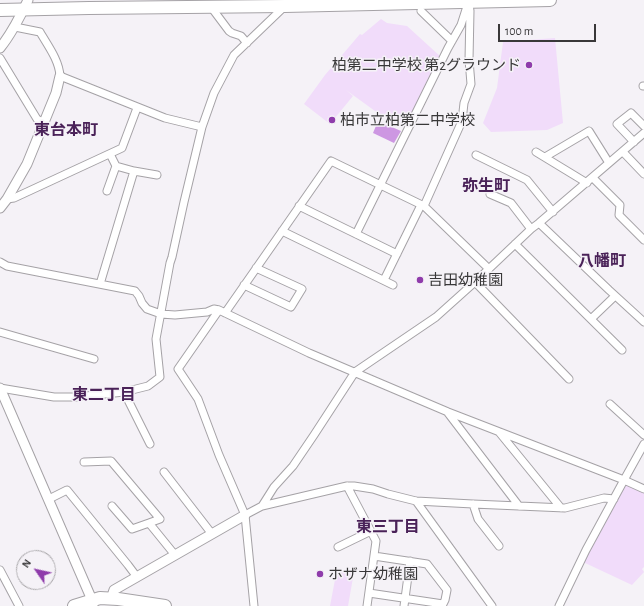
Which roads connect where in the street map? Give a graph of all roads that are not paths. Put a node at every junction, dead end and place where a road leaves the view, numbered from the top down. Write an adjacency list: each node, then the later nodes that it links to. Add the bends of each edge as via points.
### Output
1 (145, 0): 5 (main road)
2 (550, 0): 3 (main road)
3 (469, 1): 7 (main road); 11 (street, via 461,25); 38 (street, via 471,84 464,103 462,122)
4 (0, 2): 5 (main road)
5 (26, 4): 6 (main road, via 89,8); 8 (main road); 10 (street)
6 (204, 5): 7 (main road); 12 (street, via 229,31)
7 (285, 6): 12 (street)
8 (0, 10)
9 (421, 11): 11 (street)
10 (15, 27): 13 (street); 15 (street, via 40,32 60,68)
11 (452, 41): 33 (street)
12 (247, 43): 19 (street, via 234,55 214,93)
13 (0, 48)
14 (0, 58): 17 (street, via 37,120)
15 (60, 76): 16 (street); 17 (street)
16 (137, 108): 19 (street); 24 (street, via 122,148)
17 (44, 123): 36 (street, via 27,164)
18 (644, 126): 21 (street, via 631,113 617,124)
19 (202, 127): 58 (street, via 170,263)
20 (644, 133): 21 (street)
21 (634, 142): 23 (street)
22 (536, 152): 26 (street)
23 (623, 152): 27 (street); 30 (street)
24 (110, 154): 28 (street); 36 (street)
25 (476, 155): 40 (street, via 527,180)
26 (545, 157): 27 (street, via 590,131); 32 (street)
27 (609, 163): 32 (street)
28 (116, 166): 29 (street); 34 (street)
29 (134, 171): 31 (street); 53 (street)
30 (644, 174)
31 (156, 175)
32 (590, 180): 40 (street); 45 (street, via 620,204 619,215)
33 (380, 185): 37 (street, via 331,161); 38 (street); 44 (street)
34 (107, 191)
35 (490, 194): 42 (street, via 511,203)
36 (7, 199): 39 (street)
37 (299, 206): 43 (street); 44 (street)
38 (422, 206): 47 (street); 50 (street)
39 (0, 208)
40 (553, 212): 41 (street)
41 (540, 223): 42 (street); 56 (street)
42 (531, 229): 46 (street)
43 (282, 231): 49 (street); 51 (street)
44 (356, 234): 47 (street)
45 (644, 240)
46 (515, 244): 50 (street); 59 (street)
47 (397, 254): 51 (street)
48 (0, 262): 53 (street, via 8,266)
49 (256, 268): 54 (street); 54 (street, via 302,289 291,307)
50 (489, 269): 52 (street)
51 (384, 280): 55 (street)
52 (475, 282): 64 (street, via 436,317); 65 (street)
53 (100, 284): 58 (street, via 135,291 147,309)
54 (244, 285): 57 (street)
55 (393, 285)
56 (615, 296): 59 (street); 60 (street)
57 (222, 312): 58 (street, via 214,308 207,312); 64 (street); 87 (street, via 178,369 198,398)
58 (161, 314): 67 (street, via 156,339 160,377 148,386)
59 (591, 319): 62 (street)
60 (644, 322)
61 (0, 332): 63 (street)
62 (622, 350)
63 (94, 359)
64 (355, 372): 69 (street); 84 (street, via 330,413)
65 (569, 379)
66 (0, 388): 67 (street, via 54,397); 79 (street)
67 (124, 392): 72 (street)
68 (610, 404): 71 (street)
69 (448, 412): 70 (street); 85 (street)
70 (499, 432): 76 (street); 86 (street)
71 (644, 435)
72 (150, 444)
73 (644, 444): 76 (street)
74 (84, 462): 88 (street, via 111,461 160,519)
75 (164, 472): 90 (street)
76 (624, 480): 78 (street); 80 (street)
77 (346, 486): 81 (street, via 373,489); 84 (street); 89 (street)
78 (644, 488)
79 (49, 499): 97 (street, via 67,490); 101 (street)
80 (614, 499): 86 (street, via 604,498); 109 (street)
81 (416, 501): 82 (street); 108 (street)
82 (473, 504): 85 (street); 91 (street, via 478,519)
83 (112, 506): 88 (street, via 132,529)
84 (262, 506): 87 (street)
85 (519, 506): 86 (street)
86 (561, 508)
87 (245, 515): 90 (street); 106 (street)
88 (149, 523): 93 (street)
89 (371, 531): 92 (street); 94 (street, via 376,541)
90 (212, 534): 93 (street)
91 (499, 546)
92 (338, 548)
93 (175, 555): 97 (street)
94 (374, 556): 95 (street); 98 (street)
95 (410, 561): 100 (street); 102 (street, via 427,564 447,590)
96 (0, 570): 103 (street)
97 (137, 577): 99 (street, via 114,590)
98 (369, 593): 100 (street); 107 (street)
99 (111, 599): 101 (main road, via 100,598); 105 (main road)
100 (404, 602): 102 (street)
101 (92, 603): 104 (main road)
102 (443, 605)
103 (19, 606)
104 (74, 606)
105 (165, 606)
106 (254, 606)
107 (367, 606)
108 (492, 606)
109 (559, 606)

